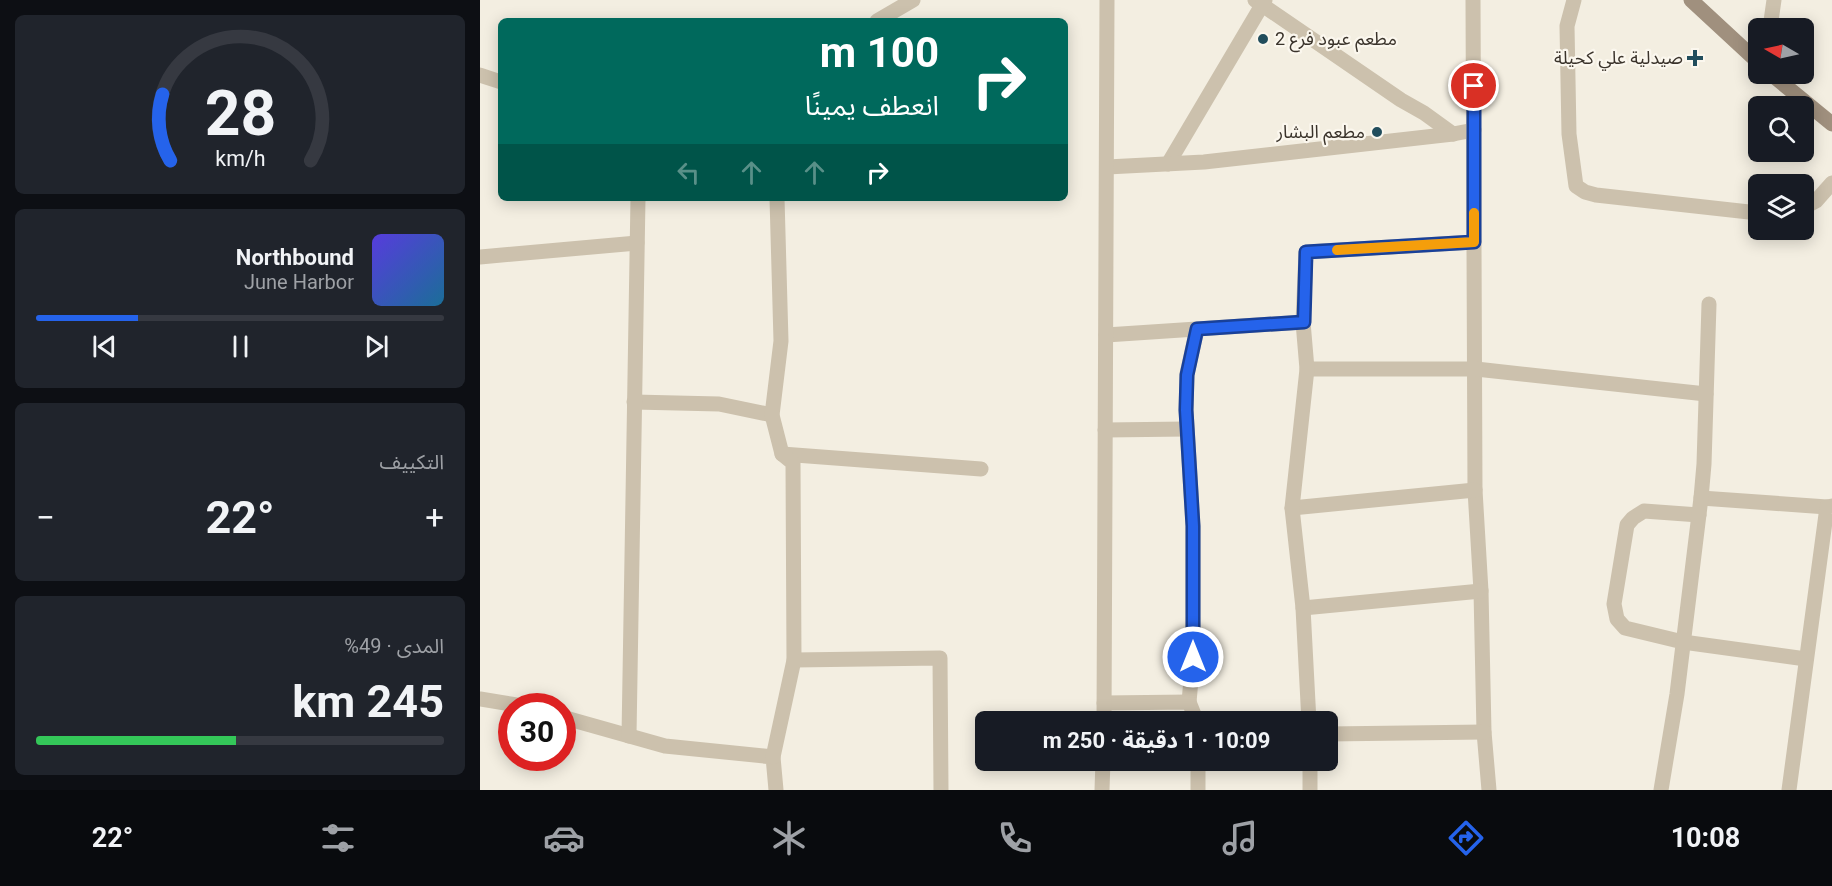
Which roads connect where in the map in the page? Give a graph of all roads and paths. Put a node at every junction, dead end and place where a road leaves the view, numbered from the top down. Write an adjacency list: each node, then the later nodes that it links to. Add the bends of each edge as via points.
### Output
1 (913, 0): 8 (street)
2 (1107, 0): 18 (street)
3 (1473, 0): 15 (street)
4 (1574, 0): 23 (street, via 1567,26 1569,134 1576,186 1596,195)
5 (1690, 0): 10 (street)
6 (1774, 0): 9 (street)
7 (1261, 2): 16 (street); 17 (street)
8 (882, 18)
9 (1771, 18)
10 (1748, 53)
11 (480, 75): 12 (street)
12 (498, 81)
13 (1783, 84): 14 (street)
14 (1832, 124)
15 (1474, 130): 16 (street); 24 (street)
16 (1453, 134): 17 (street)
17 (1168, 164): 18 (street)
18 (1107, 167): 30 (street)
19 (1832, 183): 22 (street)
20 (638, 201): 25 (street)
21 (777, 201): 35 (street, via 781,341)
22 (1814, 202)
23 (1748, 212)
24 (1474, 242): 28 (street, via 1306,252); 32 (street)
25 (637, 243): 26 (street); 34 (street)
26 (480, 256)
27 (1710, 304): 33 (street)
28 (1304, 322): 29 (street); 31 (street)
29 (1197, 329): 30 (street); 36 (street, via 1187,375)
30 (1106, 335): 37 (street)
31 (1307, 369): 32 (street); 43 (street)
32 (1476, 369): 33 (street); 40 (street)
33 (1706, 394): 41 (street)
34 (634, 402): 35 (street, via 719,404); 60 (street)
35 (772, 416): 38 (street)
36 (1187, 429): 37 (street); 52 (street, via 1193,526)
37 (1105, 430): 53 (street)
38 (782, 454): 39 (street); 49 (street, via 793,463)
39 (981, 469)
40 (1475, 490): 43 (street); 45 (street)
41 (1701, 498): 42 (street); 44 (street)
42 (1829, 507): 48 (street)
43 (1292, 508): 46 (street)
44 (1699, 515): 47 (street); 47 (street, via 1644,511 1633,518 1627,525 1614,604 1624,628)
45 (1481, 591): 46 (street); 58 (street)
46 (1303, 608): 56 (street)
47 (1683, 642): 48 (street); 71 (street)
48 (1806, 659): 72 (street)
49 (794, 660): 61 (street); 66 (street, via 940,658)
50 (480, 699): 51 (street)
51 (498, 702)
52 (1189, 702): 53 (street); 55 (street)
53 (1104, 703): 54 (street)
54 (1104, 711)
55 (1193, 711)
56 (1308, 711)
57 (576, 721): 60 (street)
58 (1484, 732): 59 (street); 70 (street)
59 (1338, 734)
60 (629, 736): 61 (street, via 665,746)
61 (773, 757): 65 (street)
62 (1103, 771): 67 (street)
63 (1198, 771): 68 (street)
64 (1310, 771): 69 (street)
65 (776, 790)
66 (942, 790)
67 (1102, 790)
68 (1198, 790)
69 (1310, 790)
70 (1489, 790)
71 (1661, 790)
72 (1789, 790)

